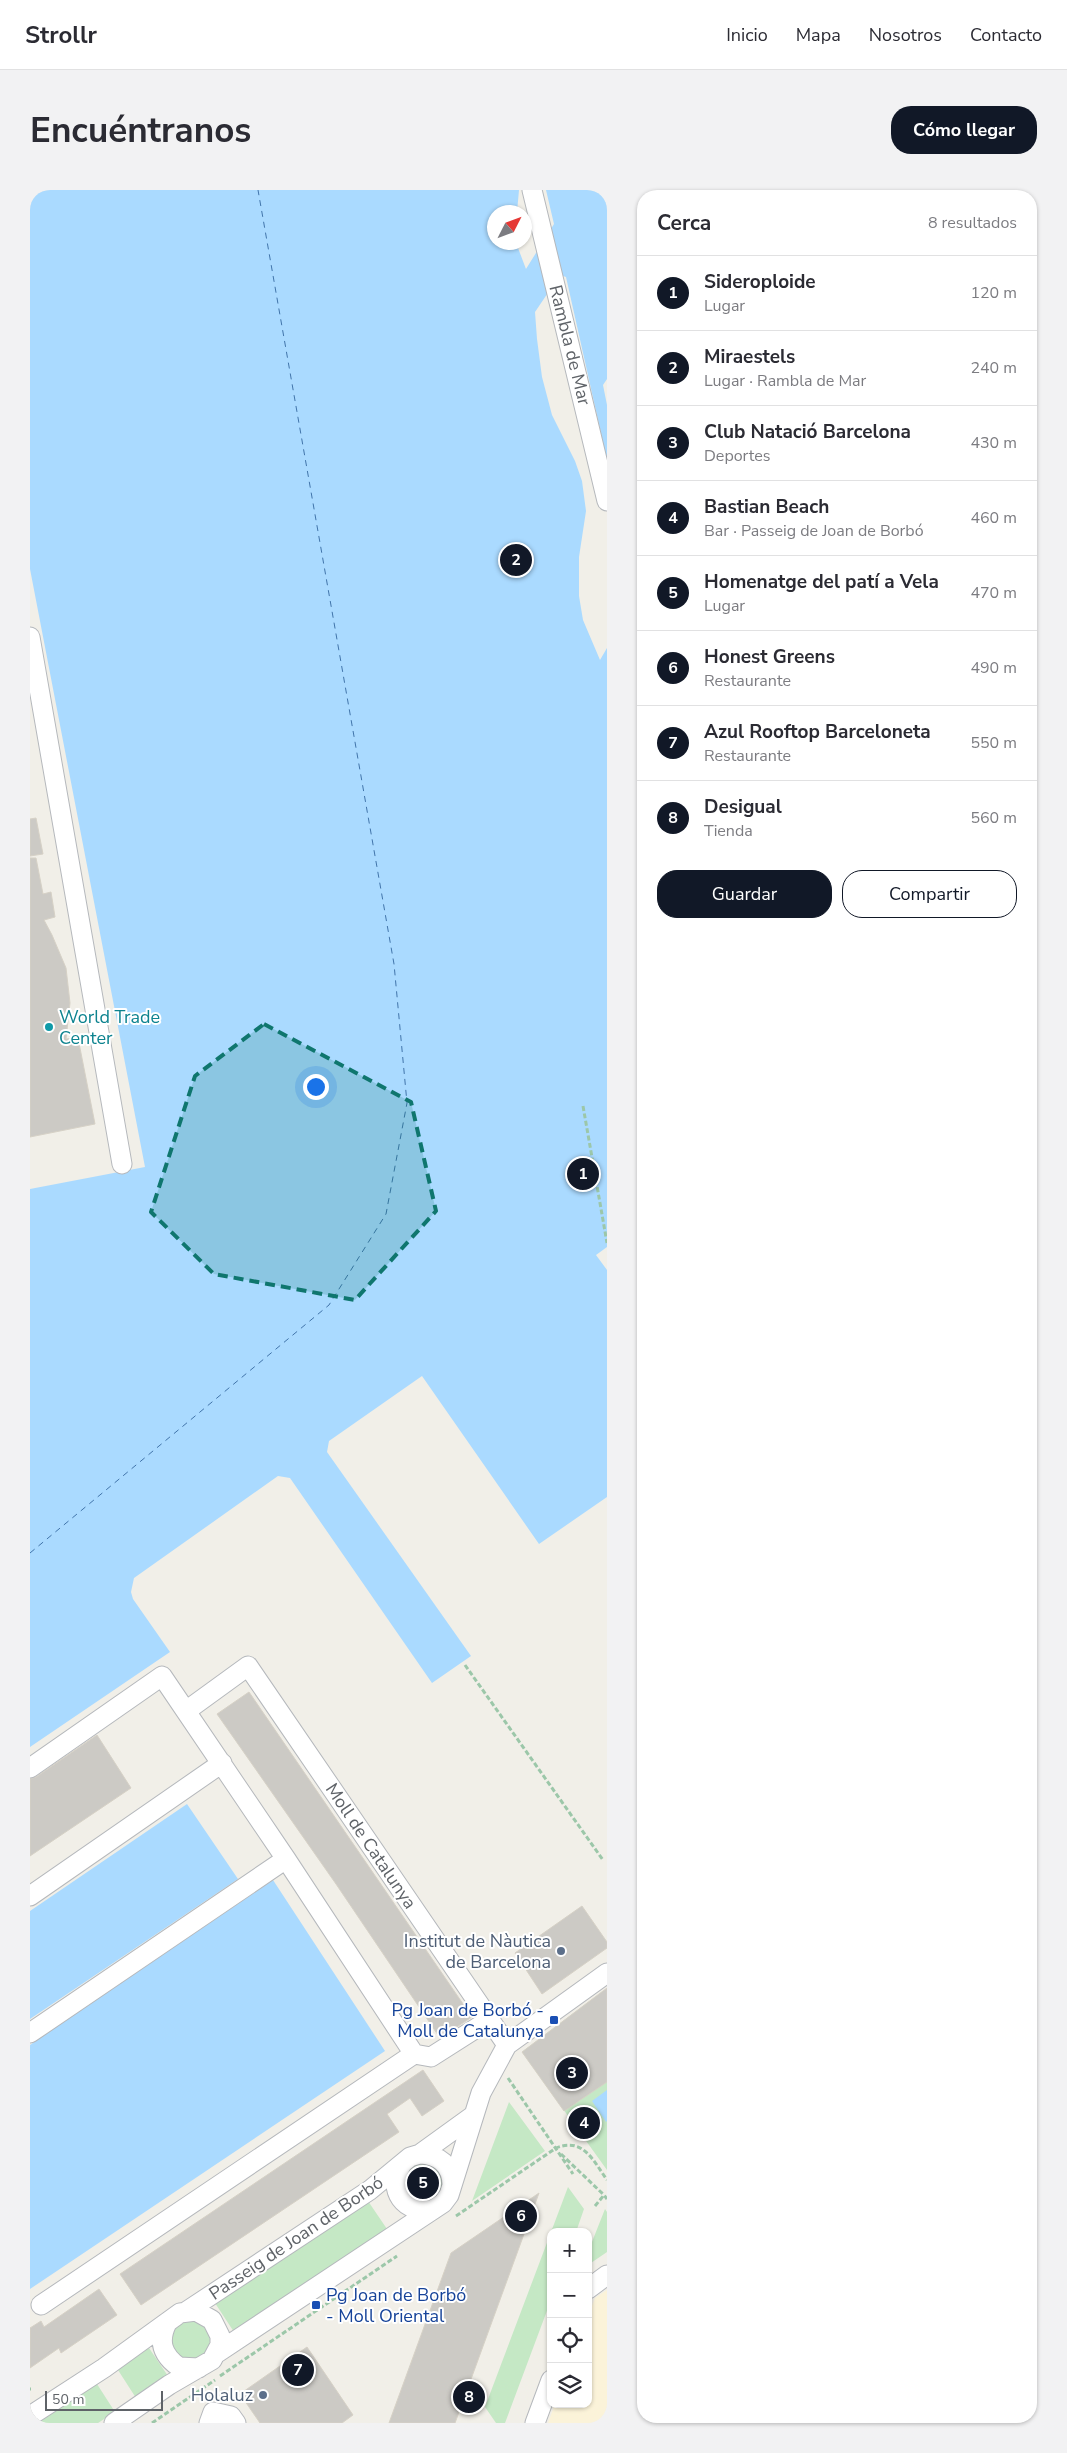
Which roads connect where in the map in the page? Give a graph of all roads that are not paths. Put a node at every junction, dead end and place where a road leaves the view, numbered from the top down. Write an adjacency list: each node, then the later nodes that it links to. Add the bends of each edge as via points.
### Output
1 (532, 190): 2 (street, Rambla de Mar)
2 (607, 501)
3 (30, 637): 4 (street)
4 (122, 1164)
5 (186, 1711): 6 (street); 7 (street, via 162,1676); 11 (street, Moll de Catalunya, via 248,1666)
6 (222, 1763): 8 (street); 9 (street)
7 (30, 1768)
8 (286, 1859): 12 (street); 14 (street)
9 (30, 1896)
10 (607, 1973): 13 (street)
11 (492, 2023): 13 (street, Moll de Catalunya); 14 (street, via 431,2057)
12 (30, 2033)
13 (507, 2045): 15 (street, via 481,2093)
14 (414, 2054): 22 (street)
15 (474, 2115): 16 (street, Passeig de Joan de Borbó); 18 (street)
16 (420, 2154): 17 (street, Passeig de Joan de Borbó); 18 (street, via 430,2154 446,2164)
17 (402, 2164): 19 (street, Passeig de Joan de Borbó, via 395,2181 401,2199 416,2210); 23 (street, Passeig de Joan de Borbó, via 370,2190)
18 (452, 2186): 19 (street, via 443,2204)
19 (434, 2209): 25 (street)
20 (607, 2276): 21 (street)
21 (592, 2285)
22 (42, 2305)
23 (187, 2311): 24 (street, Passeig de Joan de Borbó); 25 (street, Passeig de Joan de Borbó, via 196,2311 212,2320 220,2336)
24 (167, 2323): 26 (street, via 161,2342 164,2353 179,2367); 28 (street, Passeig de Joan de Borbó)
25 (217, 2353): 26 (street)
26 (199, 2368): 29 (street)
27 (547, 2391): 32 (street)
28 (30, 2416)
29 (114, 2423)
30 (209, 2423): 31 (street, via 213,2412 231,2416)
31 (236, 2423)
32 (535, 2423)

